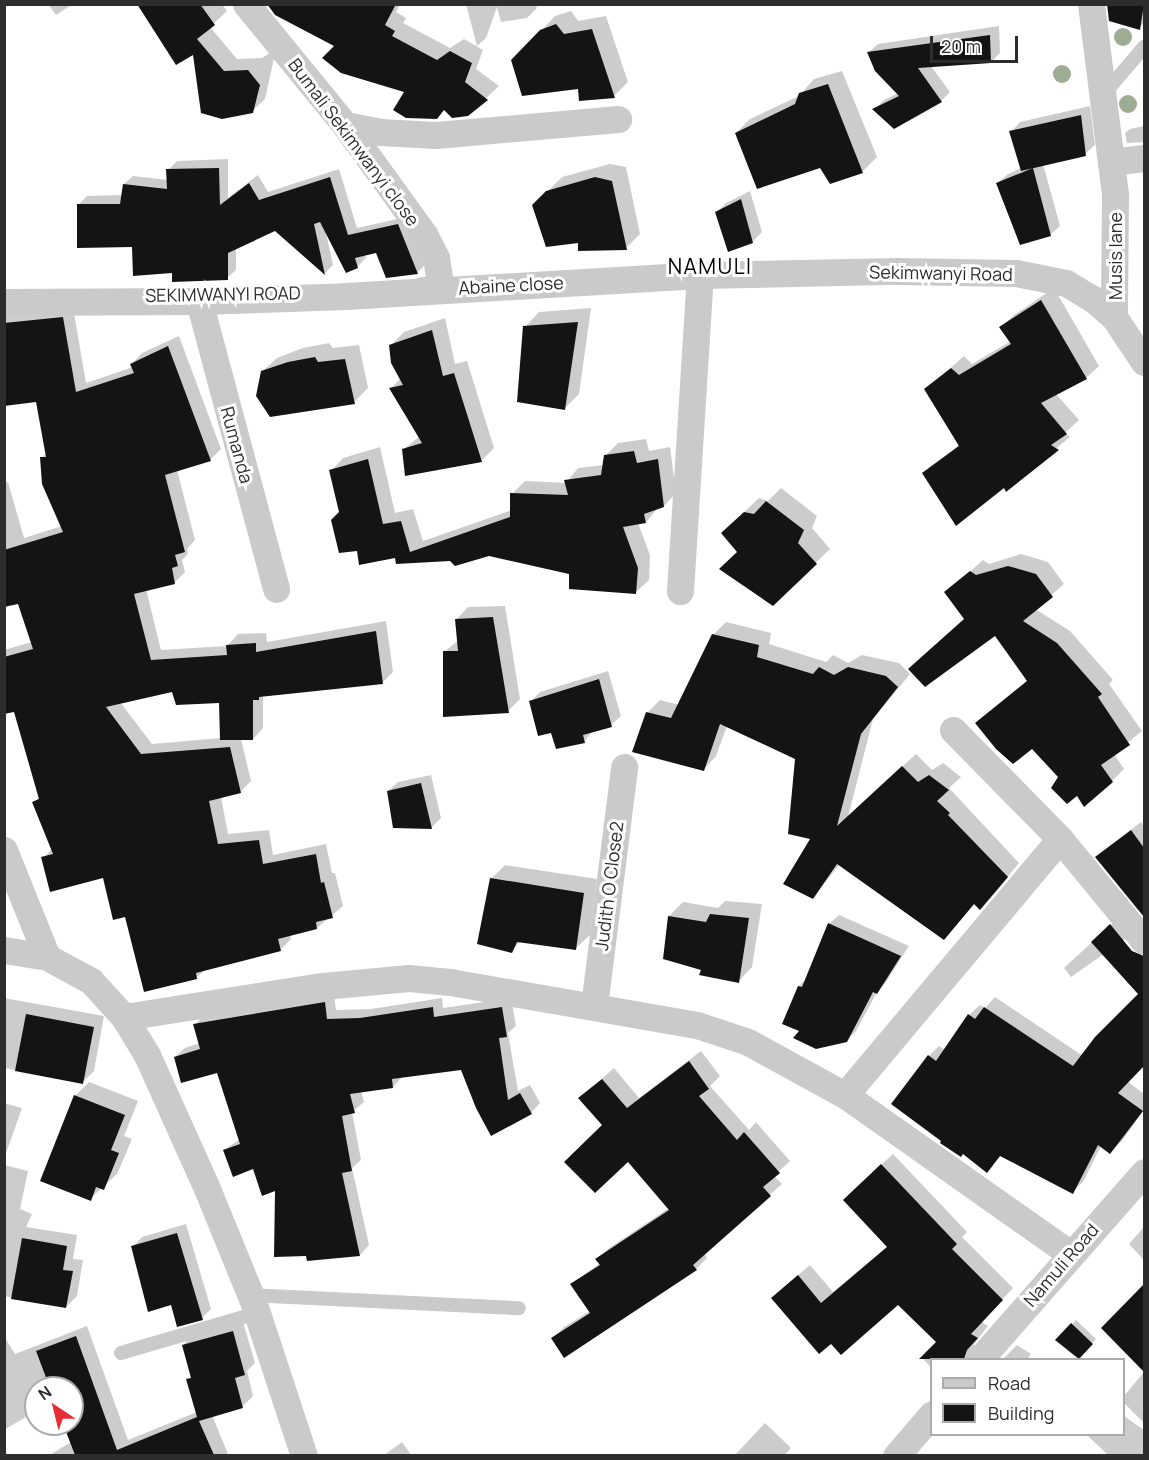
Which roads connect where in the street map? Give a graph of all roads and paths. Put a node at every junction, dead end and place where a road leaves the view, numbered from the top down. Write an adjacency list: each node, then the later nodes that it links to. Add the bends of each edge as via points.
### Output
1 (246, 4): 6 (street, Bumali Sekimwanyi close)
2 (1091, 4): 4 (street, Musis lane)
3 (1144, 47): 4 (lane)
4 (1102, 96): 8 (street, Musis lane)
5 (618, 119): 6 (street, via 436,135 380,132)
6 (345, 125): 10 (street, Bumali Sekimwanyi close, via 424,234 436,258)
7 (1144, 158): 8 (street)
8 (1112, 162): 13 (street, Musis lane)
9 (700, 275): 10 (street, Abaine close); 13 (street, Sekimwanyi Road, via 1016,273 1066,283); 16 (street)
10 (441, 289): 11 (street, SEKIMWANYI ROAD); 12 (street, Abaine close)
11 (4, 300): 12 (street, Abaine close)
12 (199, 301): 15 (street, Rumanda)
13 (1114, 317): 14 (street, Sekimwanyi Road)
14 (1144, 362)
15 (276, 589)
16 (680, 591)
17 (953, 730): 19 (street)
18 (624, 767): 24 (street, Judith O Close2)
19 (1060, 839): 21 (street); 26 (street)
20 (4, 850): 23 (street)
21 (1144, 941)
22 (4, 950): 23 (street)
23 (47, 957): 25 (street, via 91,981)
24 (594, 1006): 25 (street, via 409,978 323,986); 26 (street, via 725,1033)
25 (124, 1017): 29 (street, via 147,1055 186,1138)
26 (845, 1095): 28 (street)
27 (1144, 1172): 28 (street, Namuli Road)
28 (1070, 1254): 32 (street, Namuli Road)
29 (253, 1304): 30 (lane); 31 (lane); 34 (street)
30 (519, 1308)
31 (121, 1353)
32 (980, 1358)
33 (930, 1416): 35 (street)
34 (304, 1455)
35 (896, 1455)

